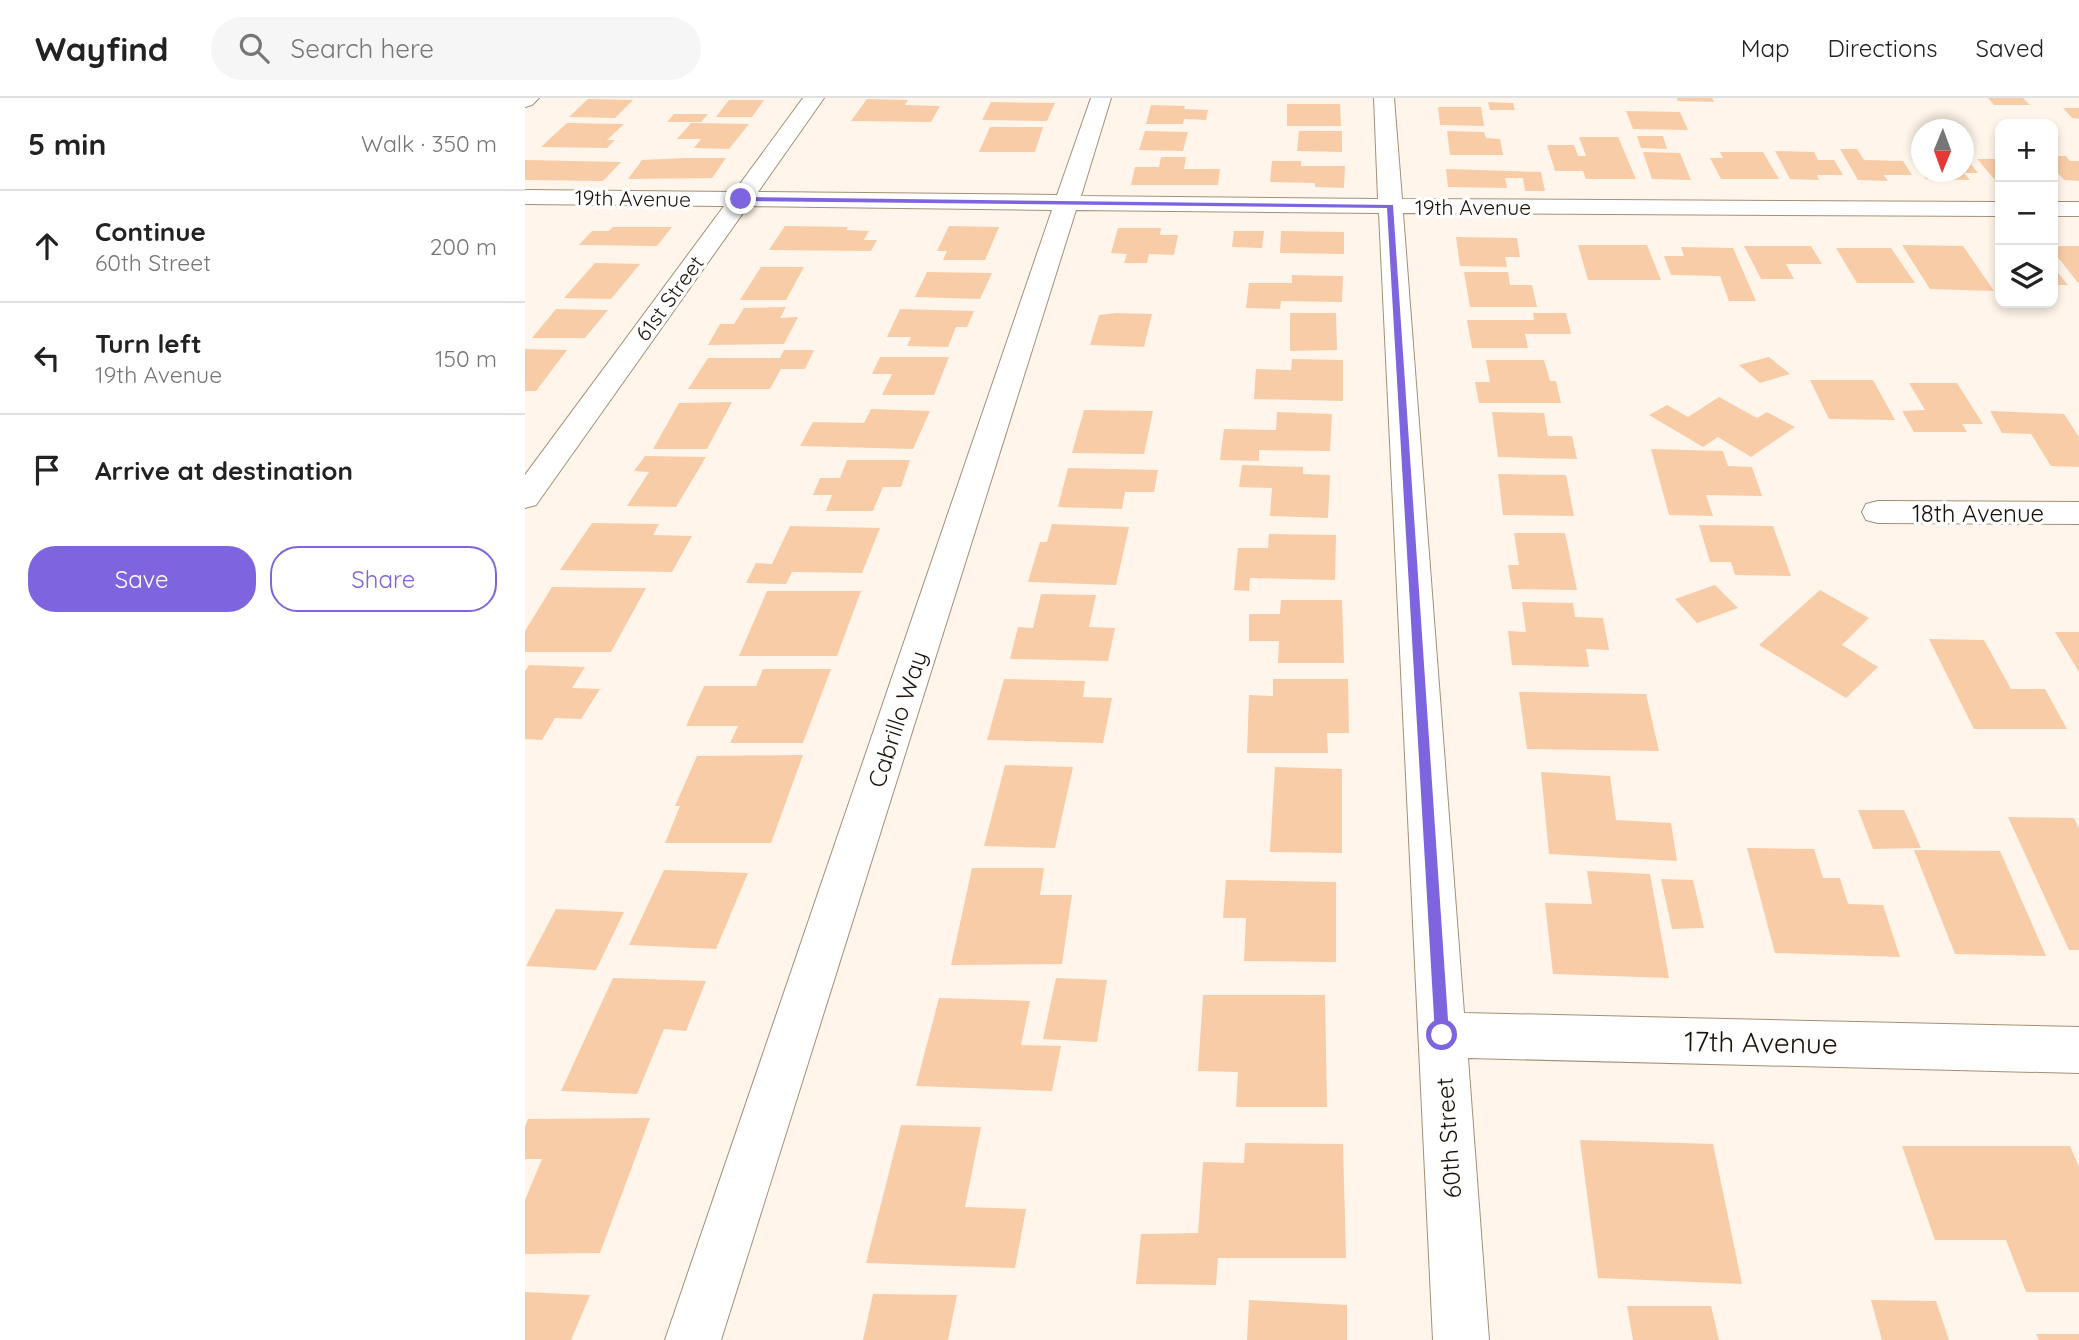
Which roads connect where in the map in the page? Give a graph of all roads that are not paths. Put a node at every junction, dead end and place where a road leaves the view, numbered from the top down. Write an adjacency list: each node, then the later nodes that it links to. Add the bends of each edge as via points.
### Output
1 (814, 98): 5 (street, 61st Street)
2 (1101, 98): 6 (street, Cabrillo Way)
3 (1384, 98): 7 (street, 60th Street)
4 (525, 197): 5 (street, 19th Avenue)
5 (741, 199): 6 (street, 19th Avenue); 11 (street, 61st Street)
6 (1066, 203): 7 (street, 19th Avenue); 16 (street, Cabrillo Way)
7 (1391, 206): 8 (street, 19th Avenue); 14 (street, 60th Street)
8 (1995, 208)
9 (2058, 209): 10 (street)
10 (2079, 209)
11 (525, 498)
12 (1878, 512): 13 (street, 18th Avenue)
13 (2079, 513)
14 (1442, 1035): 15 (street, 17th Avenue); 17 (street, 60th Street)
15 (2079, 1050)
16 (693, 1340)
17 (1461, 1340)

